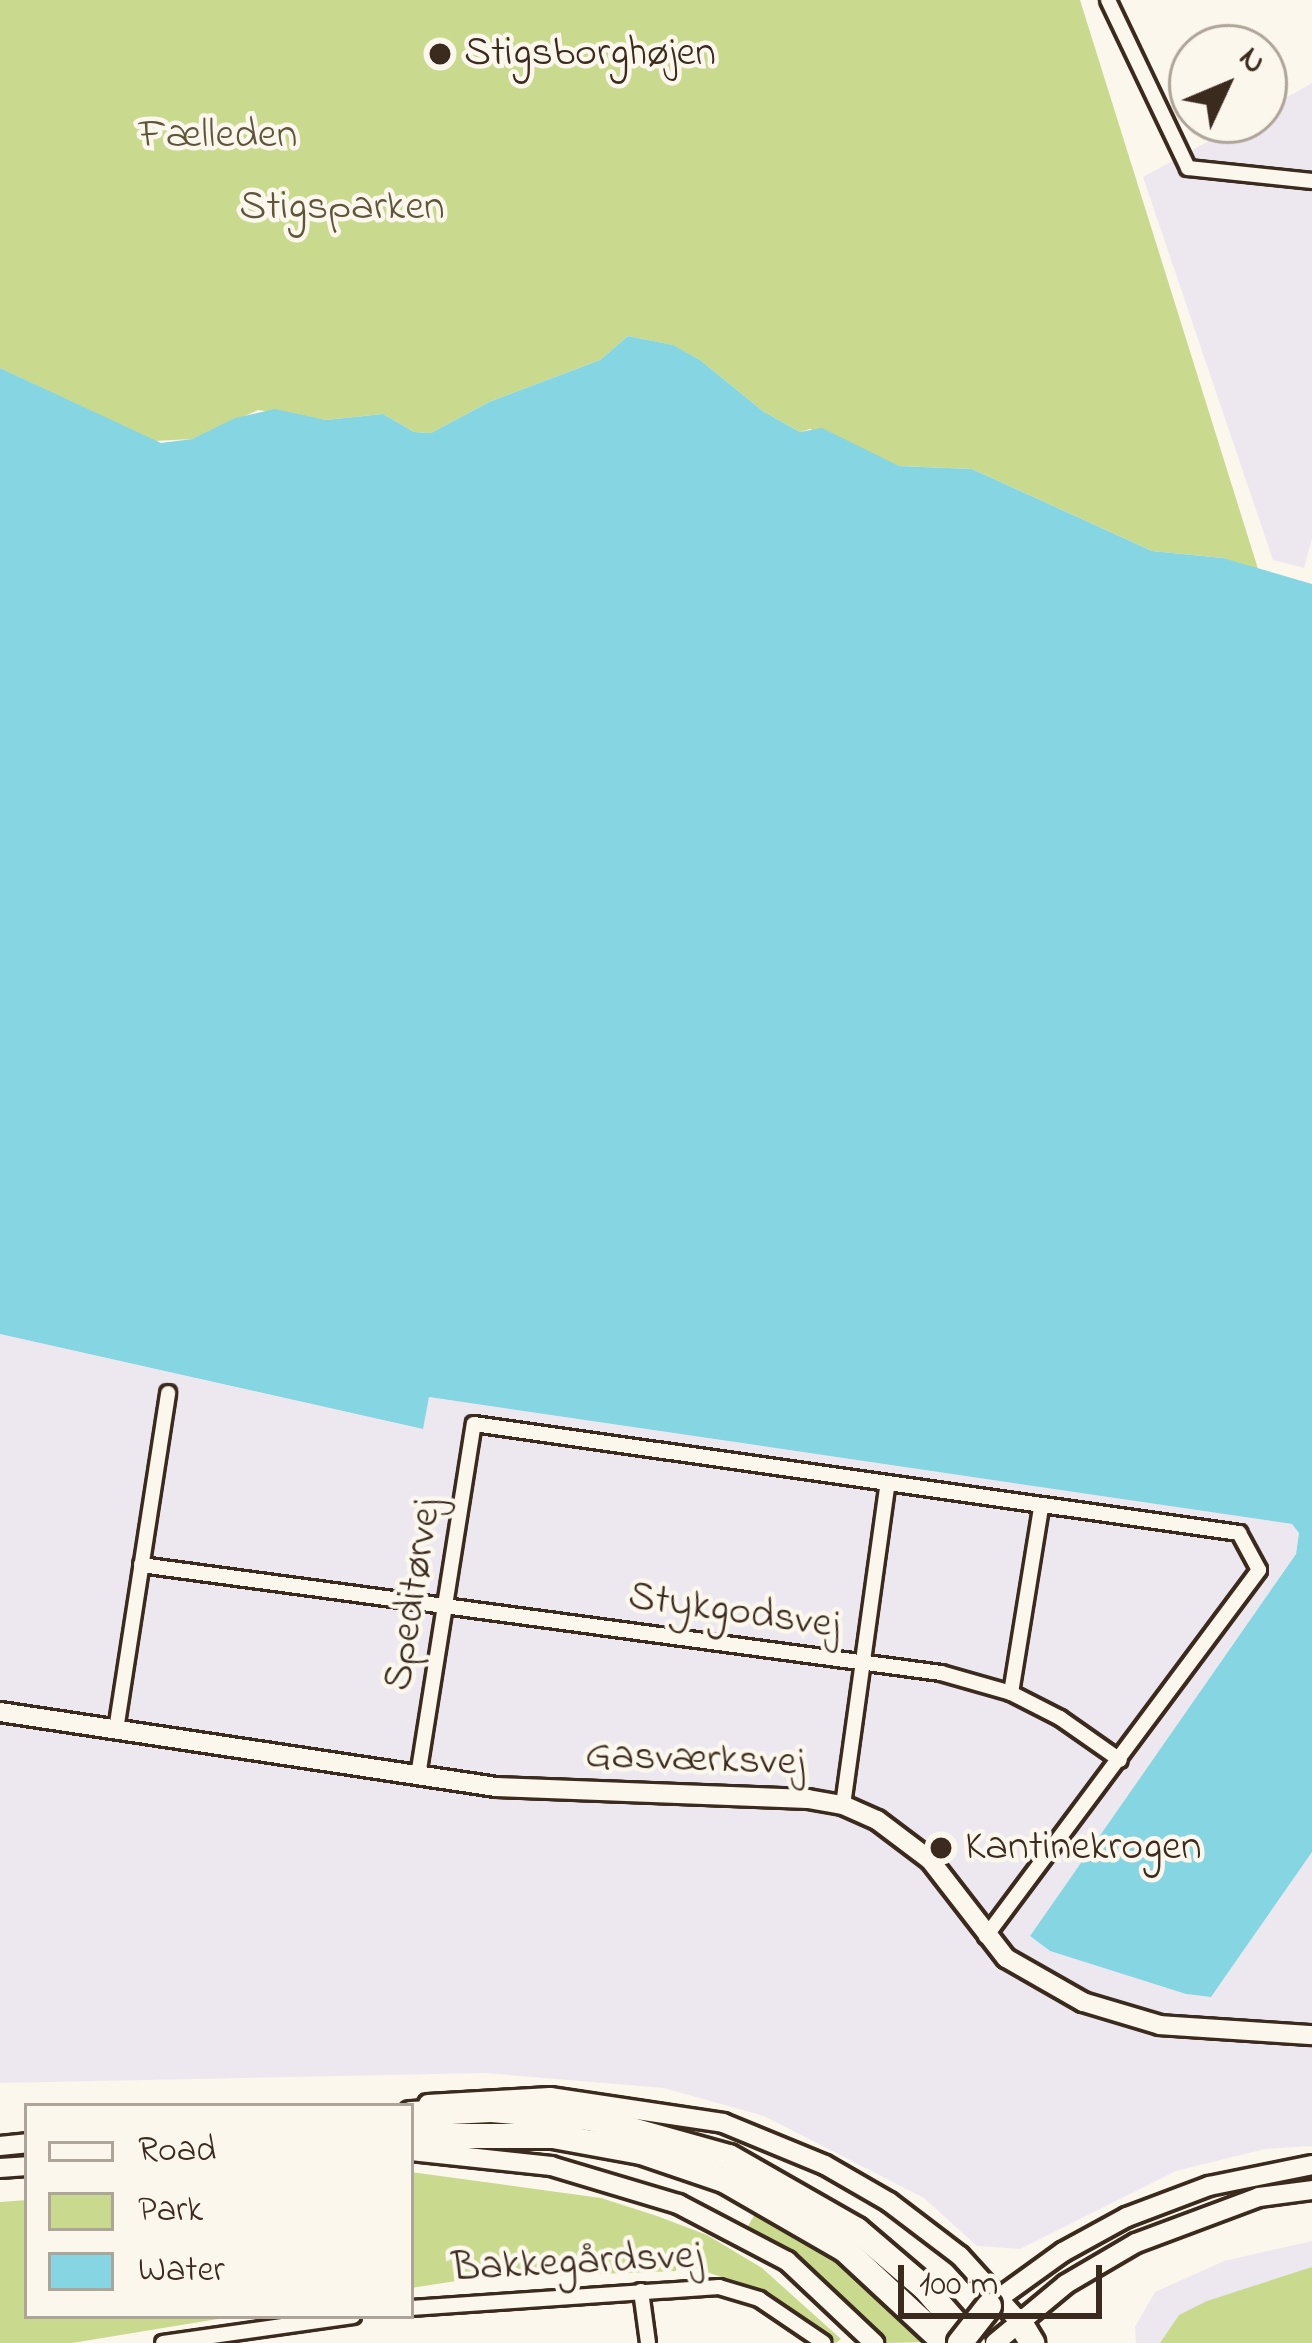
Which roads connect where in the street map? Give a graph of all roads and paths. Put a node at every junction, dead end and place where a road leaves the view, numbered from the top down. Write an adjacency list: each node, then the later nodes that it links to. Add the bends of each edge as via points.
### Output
1 (1108, 0): 2 (street, via 1188,168)
2 (1312, 181)
3 (168, 1393): 6 (street)
4 (886, 1486): 5 (street); 7 (street, Speditørvej, via 475,1424); 8 (street)
5 (1041, 1507): 9 (street); 12 (street, via 1239,1533 1258,1570)
6 (141, 1565): 7 (street); 11 (street)
7 (446, 1604): 8 (street, Stykgodsvej); 13 (street, Speditørvej)
8 (862, 1663): 9 (street, Stykgodsvej); 14 (street)
9 (1011, 1693): 12 (street, Stykgodsvej)
10 (0, 1712): 11 (street, Gasværksvej)
11 (116, 1730): 13 (street, Gasværksvej)
12 (1120, 1760): 15 (street)
13 (418, 1776): 14 (street, Gasværksvej)
14 (843, 1805): 15 (street, Gasværksvej, via 930,1860)
15 (986, 1936): 16 (street, Gasværksvej, via 1034,1977 1120,2015 1198,2030)
16 (1312, 2035)
17 (414, 2109): 24 (street, via 550,2097 724,2123 872,2191 961,2256)
18 (414, 2110): 35 (highway, via 589,2118 729,2157 857,2230)
19 (414, 2136): 33 (highway, via 553,2136 705,2173 844,2248)
20 (414, 2151): 32 (street, via 551,2166 690,2209 787,2261)
21 (1312, 2165): 24 (street, via 1144,2210 1063,2252)
22 (1312, 2190): 27 (street, via 1259,2197 1136,2243 1066,2284)
23 (641, 2291): 25 (street, Bakkegårdsvej); 28 (street, Bakkegårdsvej, via 736,2290); 30 (street)
24 (993, 2302): 27 (street); 34 (highway, bridge); 35 (street, via 1001,2316)
25 (414, 2308)
26 (331, 2319): 29 (street)
27 (1021, 2331): 36 (street)
28 (806, 2337): 31 (street, Bakkegårdsvej)
29 (163, 2343)
30 (648, 2343)
31 (824, 2343)
32 (874, 2343)
33 (945, 2343)
34 (960, 2343)
35 (978, 2343)
36 (994, 2343)

